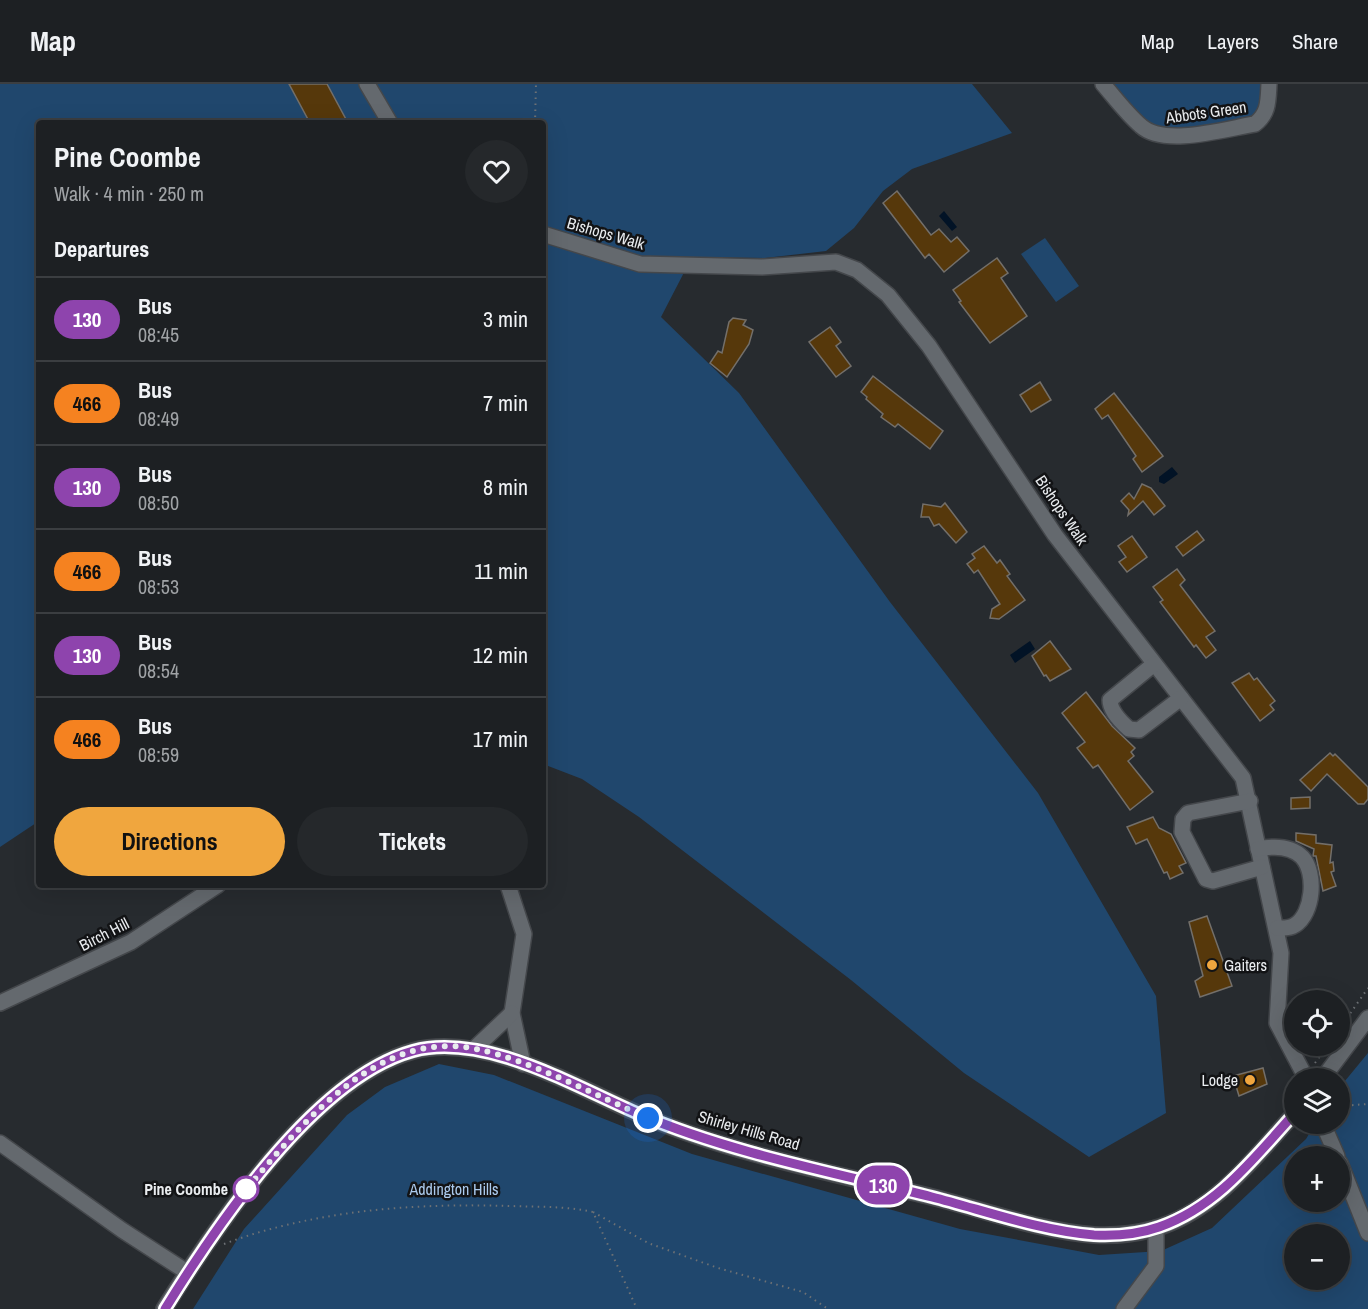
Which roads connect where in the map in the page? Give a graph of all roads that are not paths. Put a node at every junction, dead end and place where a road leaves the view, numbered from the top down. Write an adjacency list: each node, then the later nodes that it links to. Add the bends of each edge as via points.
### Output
1 (367, 84): 4 (street)
2 (1103, 84): 3 (street, Abbots Green, via 1141,127 1168,137 1255,124 1264,118)
3 (1269, 84)
4 (388, 120)
5 (546, 235): 6 (street, Bishops Walk, via 640,264 762,267 836,262 857,270 888,295 929,345 1055,536)
6 (1154, 664): 7 (street, Bishops Walk); 7 (street, via 1110,700 1112,710 1123,724 1139,730)
7 (1181, 698): 8 (street, Bishops Walk, via 1243,778)
8 (1250, 801): 9 (street, Bishops Walk); 10 (street, via 1188,813 1182,832 1206,879 1213,881)
9 (1258, 849): 10 (street, Bishops Walk); 13 (street, via 1272,846 1296,853 1305,862 1309,877 1310,897 1302,919 1291,927)
10 (1262, 867): 13 (street, Bishops Walk)
11 (213, 888): 14 (street, Birch Hill, via 131,942)
12 (509, 888): 15 (street, via 525,934)
13 (1276, 928): 19 (street, Bishops Walk, via 1281,953 1276,1023)
14 (0, 1003)
15 (512, 1013): 17 (street); 18 (street)
16 (1368, 1018): 20 (street)
17 (475, 1048): 18 (street, Shirley Hills Road); 26 (street, Shirley Hills Road, via 452,1046 411,1052 353,1082 270,1161)
18 (523, 1064): 24 (street, Shirley Hills Road, via 680,1130 787,1160 1080,1233 1109,1235)
19 (1301, 1068)
20 (1330, 1068)
21 (1284, 1125): 24 (street, Shirley Hills Road, via 1221,1192 1192,1214)
22 (0, 1143): 26 (street)
23 (1350, 1188): 25 (street)
24 (1156, 1228): 28 (street, via 1156,1266)
25 (1368, 1233)
26 (187, 1272): 27 (street, Shirley Hills Road)
27 (165, 1309)
28 (1124, 1309)

